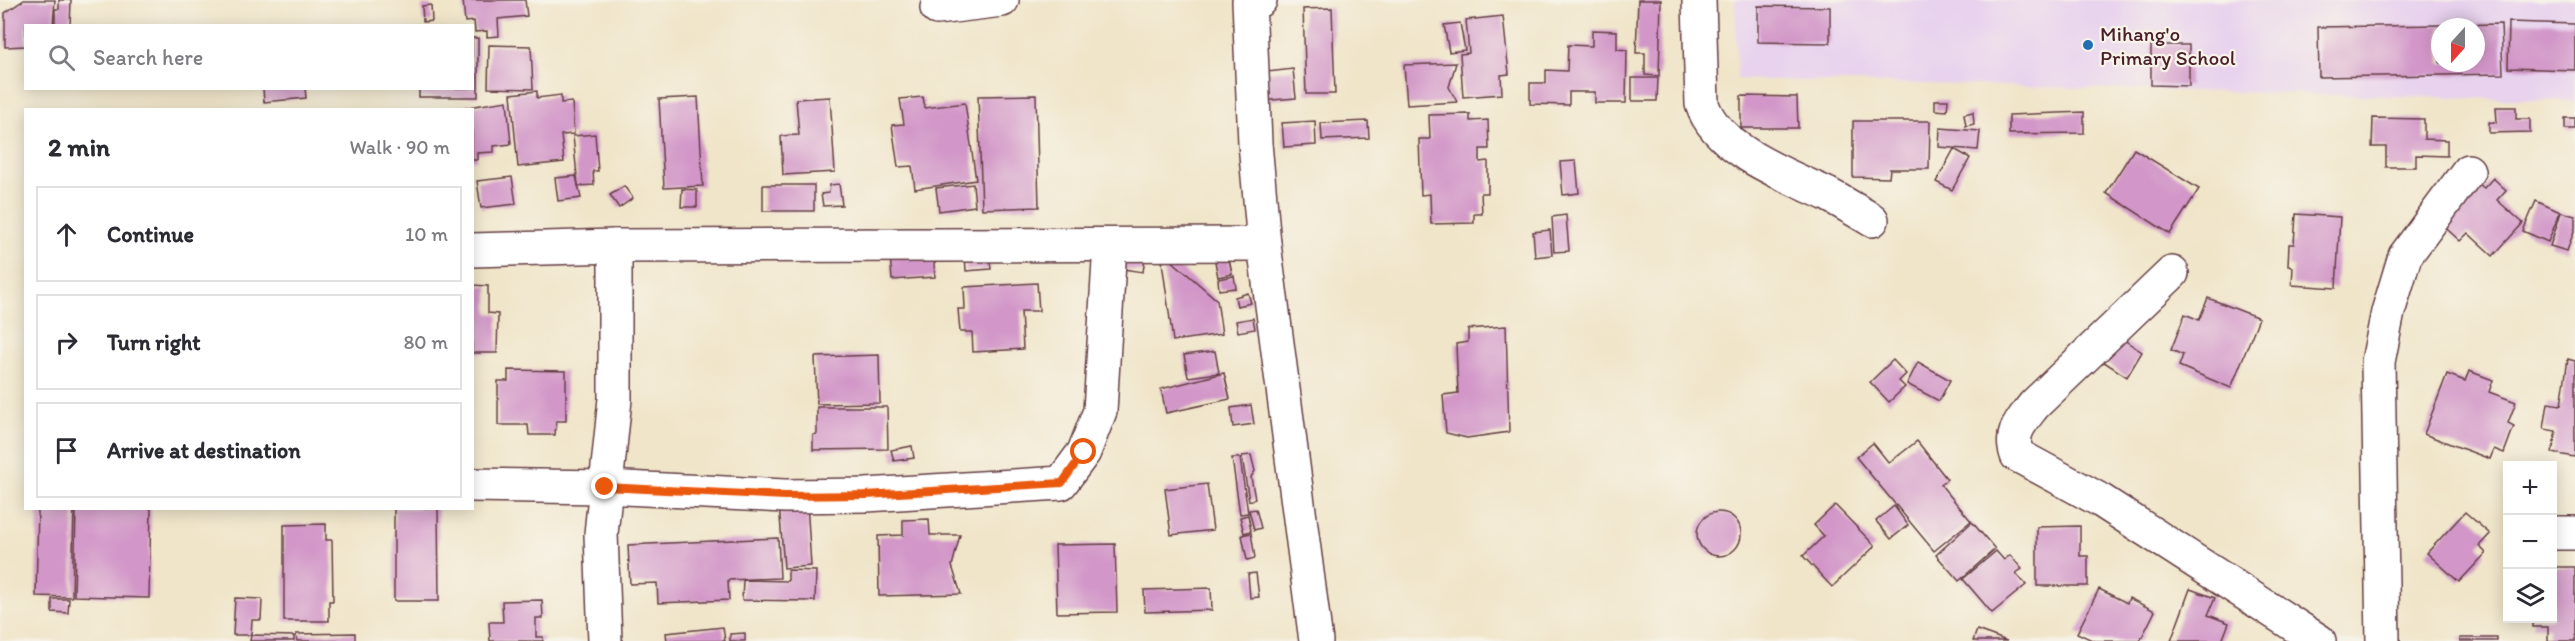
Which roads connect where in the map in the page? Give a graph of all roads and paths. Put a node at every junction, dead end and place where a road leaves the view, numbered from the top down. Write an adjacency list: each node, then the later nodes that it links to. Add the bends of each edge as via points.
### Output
1 (1002, 0): 4 (street)
2 (1247, 0): 7 (street)
3 (1699, 0): 6 (street, via 1701,104 1706,118 1761,164)
4 (937, 8)
5 (2468, 171): 19 (street, via 2405,256 2378,362)
6 (1872, 220)
7 (1263, 244): 8 (street); 17 (street)
8 (1110, 245): 9 (street); 13 (street, via 1100,411 1084,452 1062,483 785,496)
9 (615, 246): 10 (street); 13 (street, via 615,399)
10 (474, 250)
11 (2172, 273): 18 (street, via 2034,405 2015,430 2013,442 2018,454 2100,500)
12 (474, 485): 13 (street)
13 (605, 487): 16 (street, via 601,534)
14 (2557, 533): 15 (street)
15 (2575, 533)
16 (605, 641)
17 (1316, 641)
18 (2319, 641)
19 (2383, 641)

